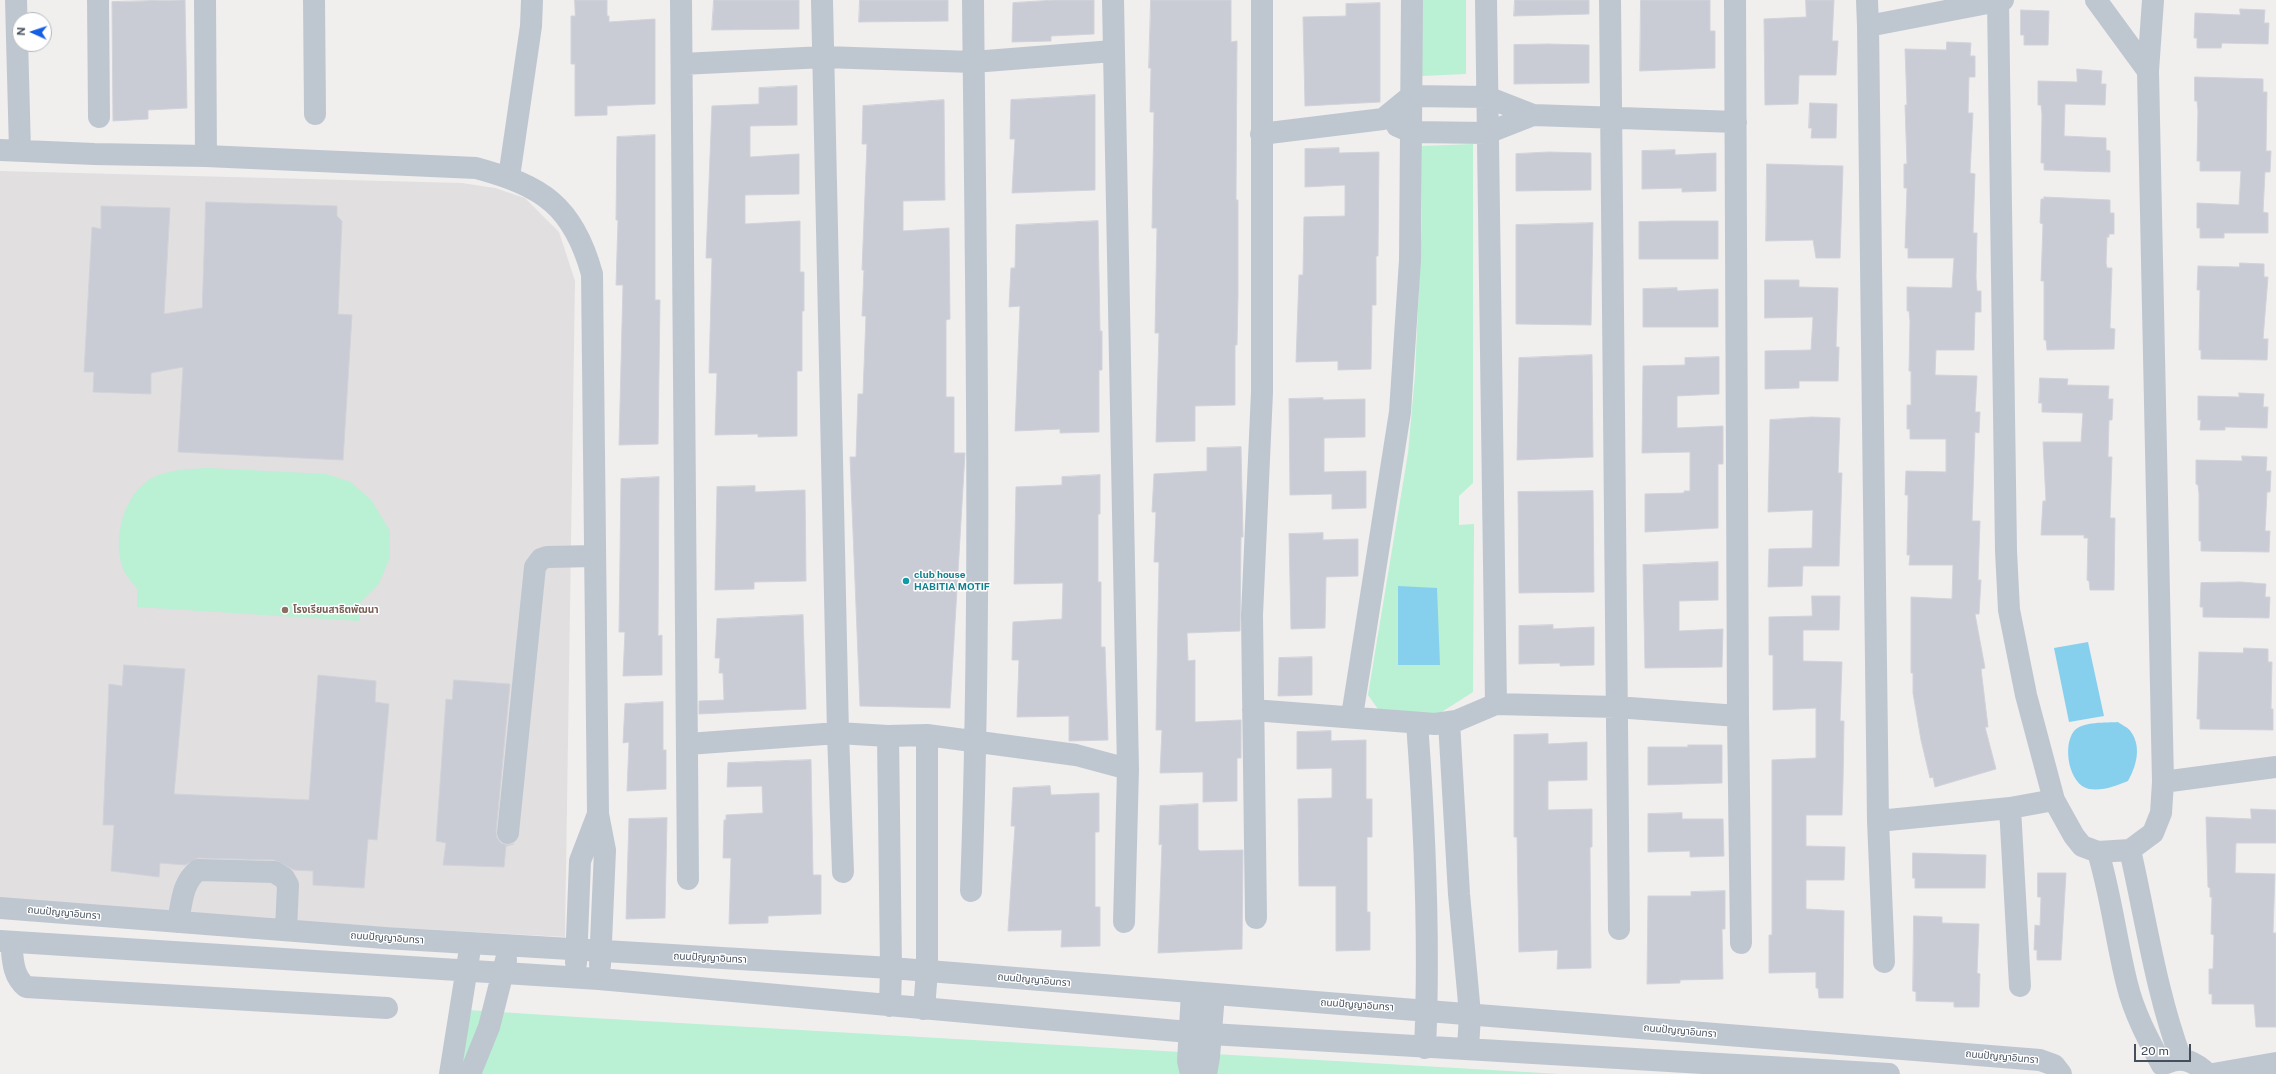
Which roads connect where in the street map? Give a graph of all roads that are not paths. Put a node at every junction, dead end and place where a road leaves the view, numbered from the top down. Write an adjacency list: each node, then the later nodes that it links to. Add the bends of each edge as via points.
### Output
1 (16, 0): 25 (street)
2 (98, 0): 31 (street)
3 (205, 0): 38 (street)
4 (314, 0): 28 (street)
5 (532, 0): 39 (street, via 531,26)
6 (681, 0): 23 (street)
7 (822, 0): 21 (street)
8 (973, 0): 22 (street)
9 (1113, 0): 20 (street)
10 (1262, 0): 36 (street)
11 (1412, 0): 26 (street)
12 (1486, 0): 27 (street)
13 (1610, 0): 30 (street)
14 (1735, 0): 33 (street)
15 (1867, 0): 19 (street)
16 (2096, 0): 24 (street)
17 (2153, 0): 24 (street)
18 (2001, 1): 19 (street); 56 (street, via 2005,536 2009,610 2026,695)
19 (1868, 26): 59 (street)
20 (1114, 51): 22 (street); 54 (street)
21 (824, 58): 22 (street); 23 (street); 48 (street)
22 (974, 62): 51 (street, via 978,537)
23 (682, 64): 52 (street)
24 (2148, 71): 55 (street)
25 (9, 92): 37 (street)
26 (1411, 96): 27 (street); 32 (street); 34 (street)
27 (1487, 96): 29 (street); 35 (street)
28 (315, 114)
29 (1533, 115): 30 (street); 35 (street)
30 (1613, 116): 33 (street); 42 (street)
31 (99, 117)
32 (1384, 119): 34 (street); 36 (street)
33 (1736, 122): 45 (street)
34 (1411, 132): 35 (street); 44 (street, via 1410,260 1400,412)
35 (1487, 133): 41 (street)
36 (1262, 134): 43 (street, via 1262,392 1252,615)
37 (10, 150): 38 (street)
38 (206, 156): 39 (street, via 476,168)
39 (509, 177): 40 (street, via 545,195 564,212 585,247 592,274)
40 (595, 556): 58 (street); 60 (street, via 547,557 541,559 535,567)
41 (1496, 704): 42 (street); 46 (street)
42 (1616, 707): 45 (street); 72 (street)
43 (1253, 710): 44 (street); 69 (street)
44 (1352, 716): 47 (street)
45 (1738, 716): 76 (street)
46 (1449, 722): 47 (street); 61 (street)
47 (1417, 723): 63 (street)
48 (838, 733): 49 (street); 52 (street); 65 (street)
49 (888, 736): 50 (street); 81 (street)
50 (927, 736): 51 (street); 83 (street)
51 (976, 741): 54 (street, via 1076,755); 67 (street)
52 (688, 744): 66 (street)
53 (2276, 767): 55 (street)
54 (1128, 769): 71 (street)
55 (2163, 782): 62 (street, via 2161,813 2154,833)
56 (2054, 800): 57 (street); 64 (street, via 2082,846)
57 (2010, 808): 59 (street); 87 (street)
58 (598, 814): 78 (street, via 580,861); 79 (street, via 605,850)
59 (1878, 821): 80 (street)
60 (508, 832)
61 (1456, 848): 63 (street); 94 (street)
62 (2130, 850): 64 (street); 99 (street, via 2169,1028)
63 (1426, 852): 93 (street)
64 (2098, 852): 99 (street, via 2108,885 2127,984 2141,1024)
65 (843, 872)
66 (688, 878)
67 (971, 892)
68 (0, 908): 70 (street, ถนนปัญญาอินทรา)
69 (1256, 918)
70 (178, 922): 73 (street, ถนนปัญญาอินทรา); 73 (street, via 185,885 190,876 198,870 274,872 284,878 288,885)
71 (1124, 922)
72 (1619, 928)
73 (286, 930): 75 (street, ถนนปัญญาอินทรา)
74 (6, 941): 82 (street, via 346,964); 91 (street, via 18,980 26,987)
75 (471, 943): 77 (street, ถนนปัญญาอินทรา); 82 (street)
76 (1741, 943)
77 (510, 945): 78 (street, ถนนปัญญาอินทรา); 84 (street)
78 (577, 949): 79 (street, ถนนปัญญาอินทรา); 85 (street)
79 (601, 951): 81 (street, ถนนปัญญาอินทรา); 86 (street)
80 (1884, 962)
81 (891, 968): 83 (street, ถนนปัญญาอินทรา); 90 (street)
82 (467, 969): 84 (street); 101 (street)
83 (927, 971): 88 (street, ถนนปัญญาอินทรา); 92 (street)
84 (503, 973): 85 (street); 102 (street, via 489,1027)
85 (575, 977): 86 (street)
86 (599, 979): 90 (street)
87 (2020, 986)
88 (1192, 993): 89 (street, ถนนปัญญาอินทรา); 95 (street)
89 (1214, 994): 93 (street, ถนนปัญญาอินทรา); 96 (street)
90 (890, 1006): 92 (street)
91 (387, 1008)
92 (924, 1009): 95 (street)
93 (1426, 1011): 94 (street, ถนนปัญญาอินทรา); 97 (street)
94 (1470, 1014): 98 (street); 106 (street, ถนนปัญญาอินทรา, via 2040,1060 2054,1065)
95 (1189, 1032): 96 (street); 103 (street, via 1188,1061)
96 (1211, 1034): 97 (street); 104 (street)
97 (1425, 1048): 98 (street)
98 (1468, 1049): 105 (street)
99 (2166, 1066): 107 (street, via 2197,1063)
100 (2273, 1067): 108 (street)
101 (450, 1074)
102 (470, 1074)
103 (1191, 1074)
104 (1206, 1074)
105 (1889, 1074)
106 (2061, 1074)
107 (2208, 1074)
108 (2213, 1074)

